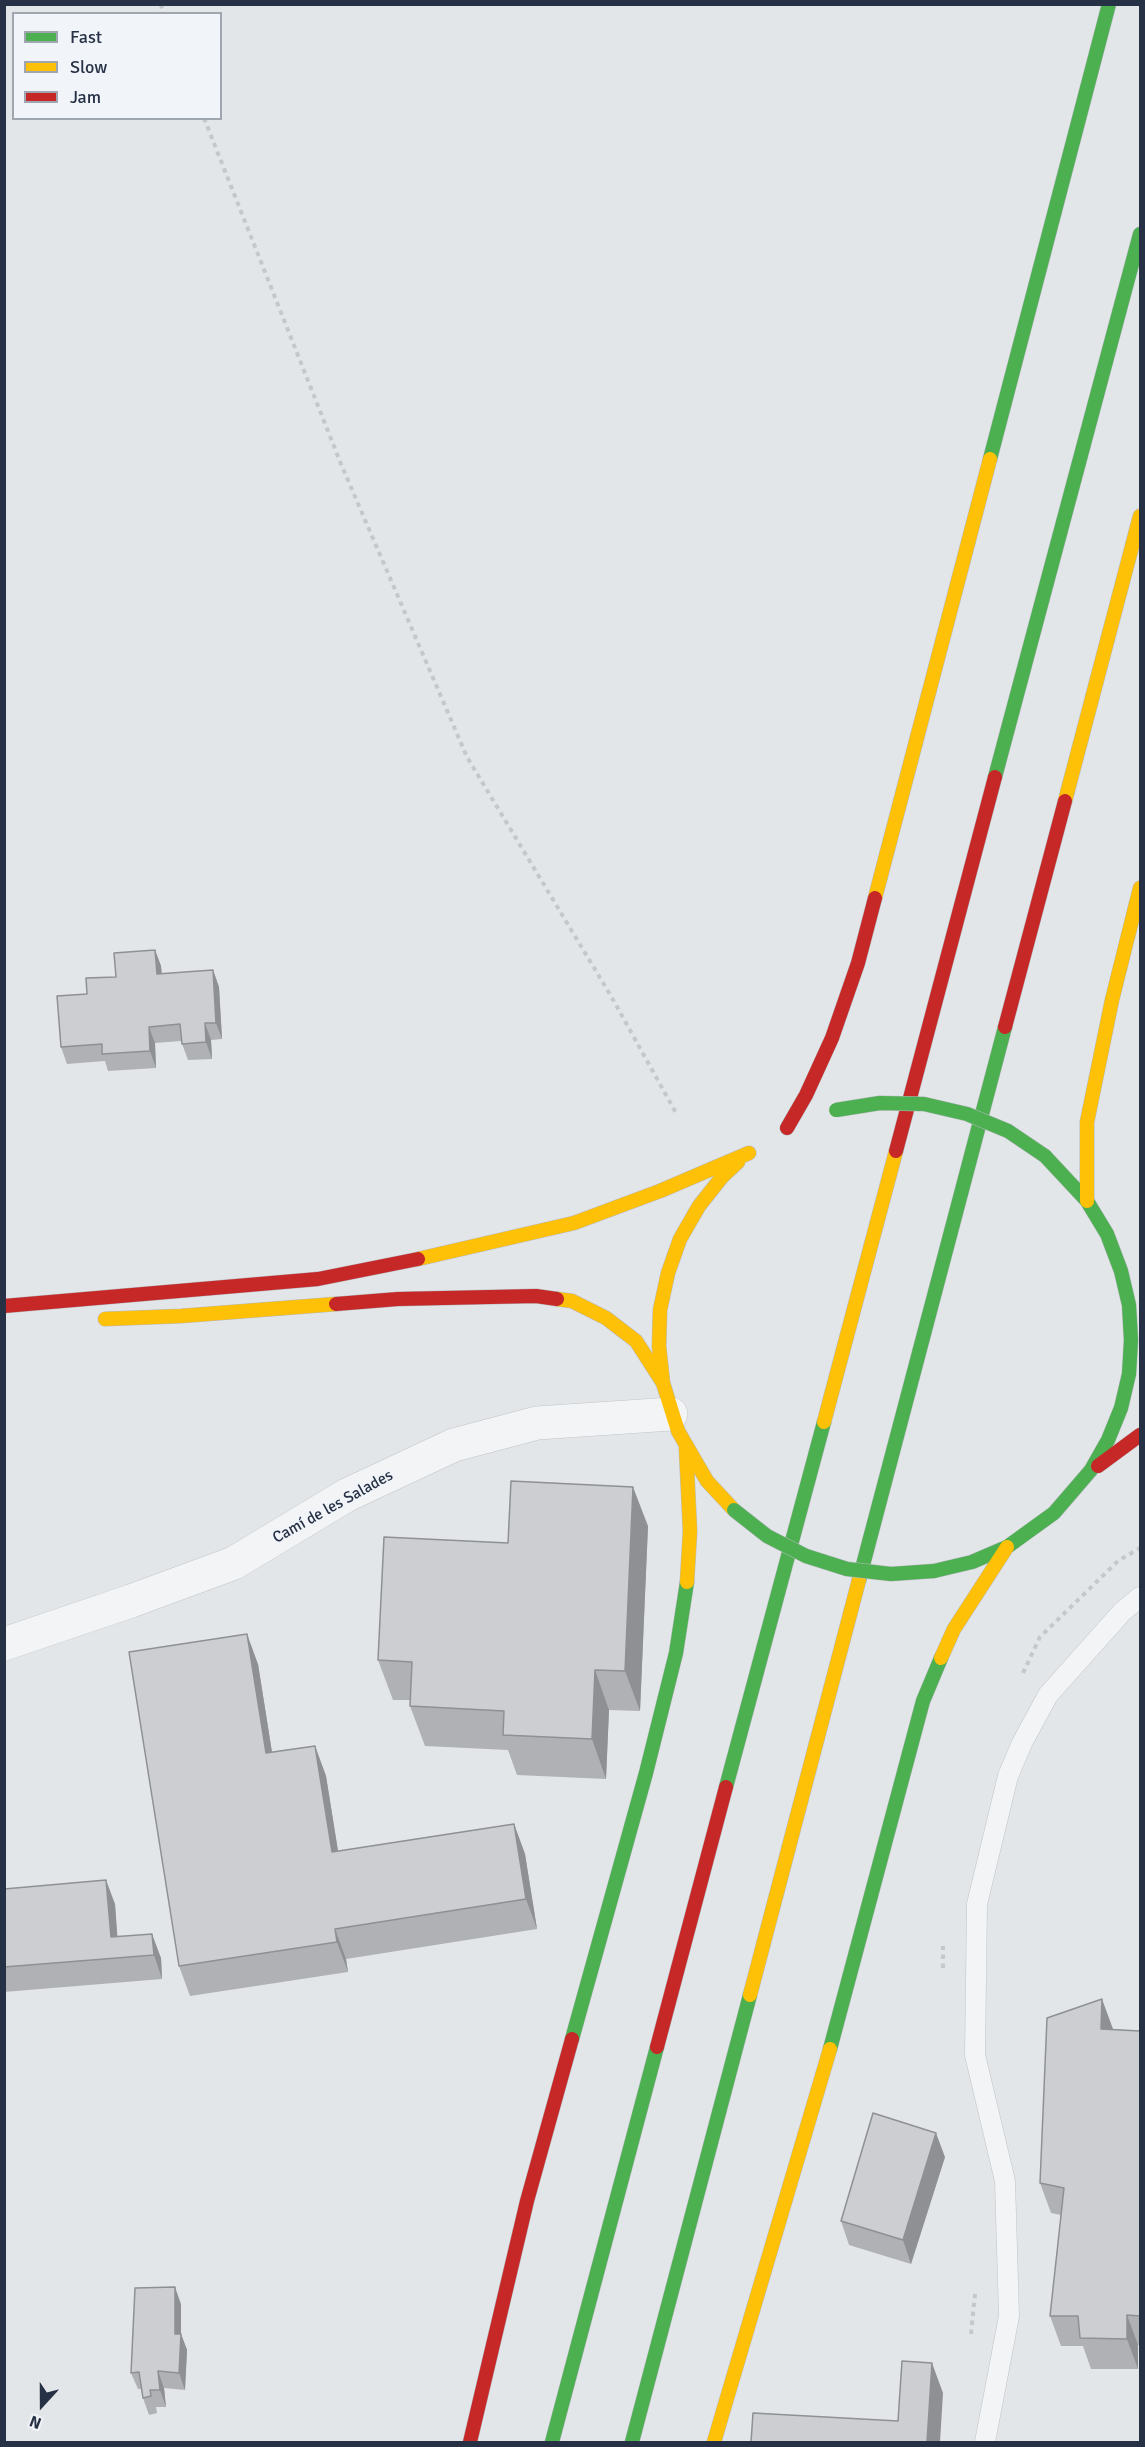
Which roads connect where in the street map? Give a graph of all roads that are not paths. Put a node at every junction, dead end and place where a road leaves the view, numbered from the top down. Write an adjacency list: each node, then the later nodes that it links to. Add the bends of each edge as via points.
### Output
1 (1109, 4): 5 (highway, bridge, via 858,963 832,1038 806,1095 782,1131 836,1110 880,1103 924,1104 967,1114 1008,1131 1045,1156)
2 (1140, 234): 20 (highway)
3 (1140, 516): 21 (highway)
4 (1140, 888): 5 (highway, via 1087,1122)
5 (1087, 1201): 6 (highway, via 1107,1234)
6 (1121, 1271): 7 (highway); 15 (highway, via 1129,1305 1129,1374 1121,1408)
7 (1140, 1286)
8 (4, 1307): 9 (highway); 11 (highway, via 318,1278 436,1257 574,1223 660,1191 753,1149 722,1177 680,1239 660,1310)
9 (63, 1314)
10 (87, 1317): 11 (highway, via 111,1320 398,1299 536,1296 572,1301 606,1318 636,1341)
11 (663, 1383): 12 (highway)
12 (671, 1414): 14 (highway); 18 (street, Camí de les Salades, via 537,1423 454,1445 347,1495 234,1563)
13 (1140, 1435): 15 (highway)
14 (686, 1448): 16 (highway, bridge, via 707,1481 734,1510 767,1536 806,1556 847,1569 891,1574 934,1571 972,1562); 19 (highway, via 690,1531 676,1653 527,2201)
15 (1091, 1470): 16 (highway, via 1054,1513)
16 (1007, 1546): 22 (highway, via 954,1629 923,1701 845,1996)
17 (1140, 1598): 23 (lane, via 1122,1612 1047,1695 1008,1776 977,1904 975,2055 1005,2181 1009,2316)
18 (4, 1644)
19 (470, 2442)
20 (552, 2442)
21 (632, 2442)
22 (714, 2442)
23 (985, 2442)

